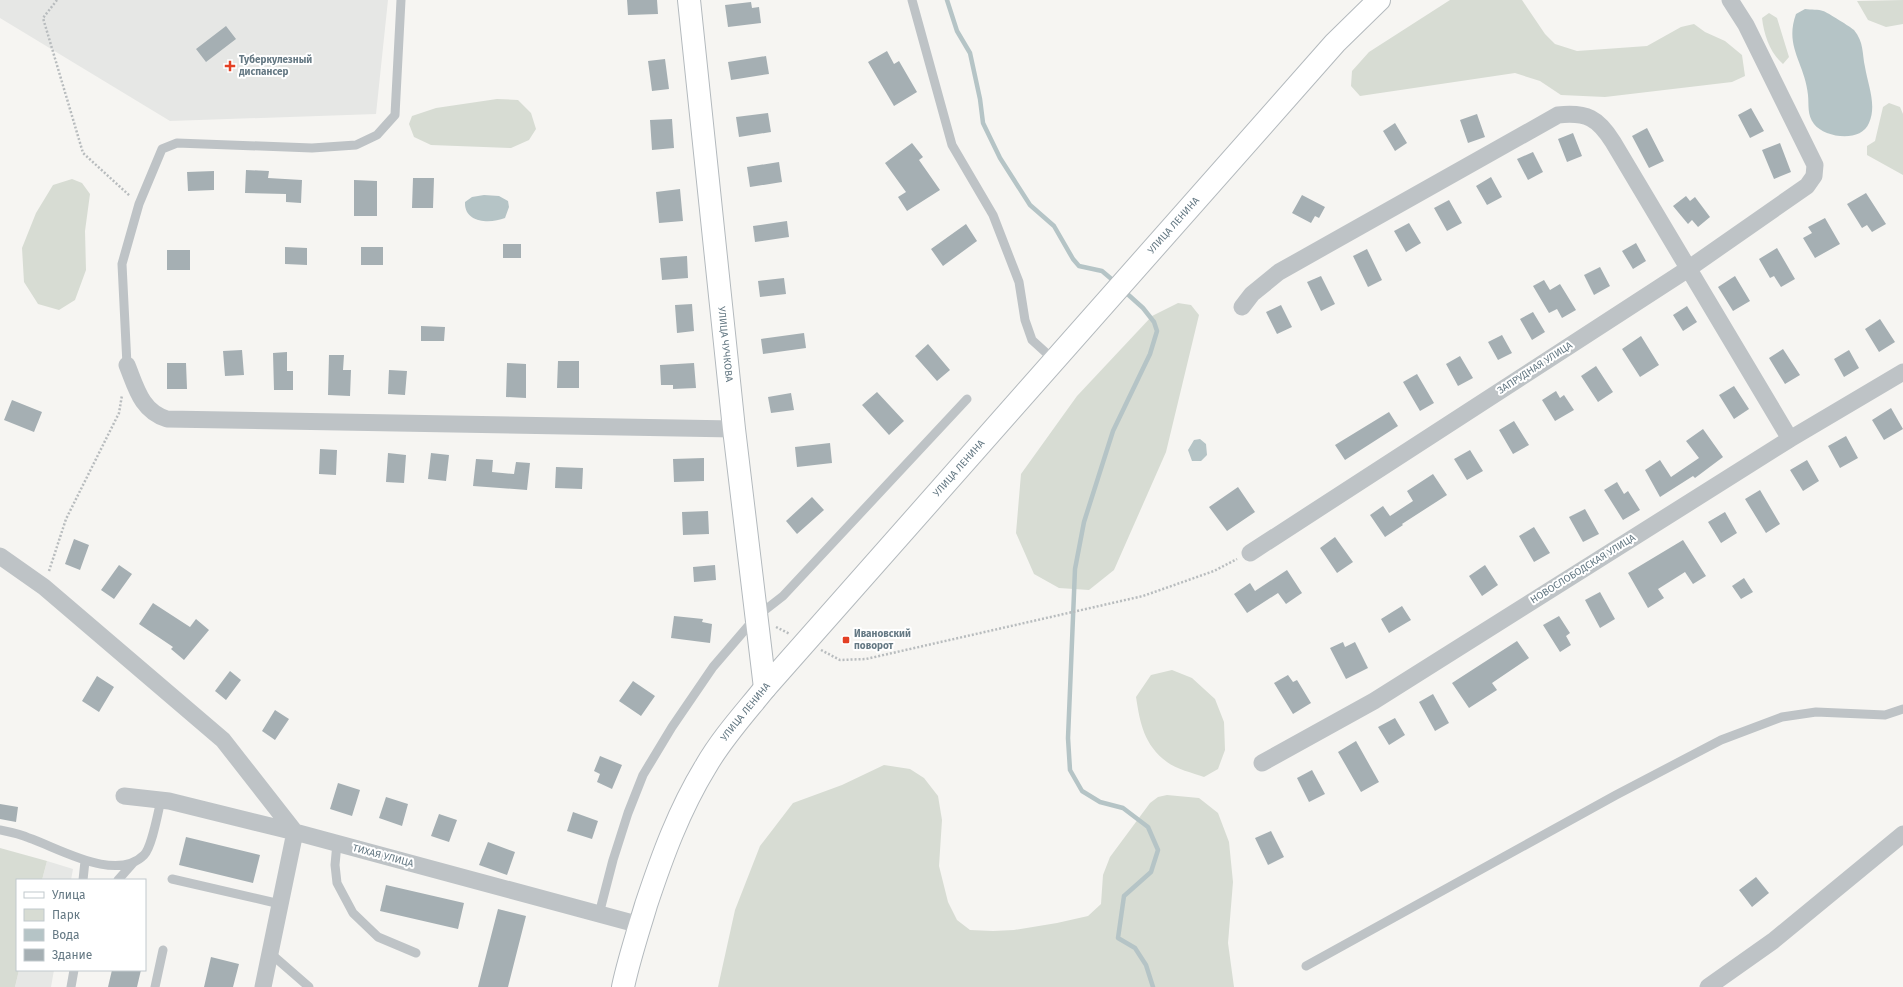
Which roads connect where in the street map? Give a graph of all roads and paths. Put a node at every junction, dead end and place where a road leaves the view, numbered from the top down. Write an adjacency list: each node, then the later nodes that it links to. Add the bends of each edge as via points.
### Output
1 (57, 0): 7 (path, via 42,18 83,153)
2 (401, 0): 7 (lane, via 395,115 377,135 356,145 312,148 176,143 162,149)
3 (689, 0): 15 (main road, УЛИЦА ЧУЧКОВА)
4 (912, 0): 10 (lane, via 952,145 993,215 1019,282 1025,320 1032,340)
5 (1379, 0): 10 (main road, УЛИЦА ЛЕНИНА, via 1335,43)
6 (1730, 0): 8 (street, ЗАПРУДНАЯ УЛИЦА, via 1746,25 1815,165 1814,176 1807,186)
7 (139, 204): 11 (lane, via 122,264)
8 (1688, 269): 9 (street, via 1605,129 1592,117 1558,115 1279,272 1252,294); 16 (street); 17 (street, ЗАПРУДНАЯ УЛИЦА)
9 (1242, 306)
10 (1054, 360): 21 (main road, УЛИЦА ЛЕНИНА)
11 (127, 365): 15 (street, via 141,400 158,416 167,419)
12 (1903, 372): 16 (street, НОВОСЛОБОДСКАЯ УЛИЦА)
13 (122, 392): 19 (path, via 119,413 66,519)
14 (967, 399): 20 (lane, via 783,596)
15 (734, 429): 20 (main road, УЛИЦА ЧУЧКОВА)
16 (1790, 439): 24 (street, НОВОСЛОБОДСКАЯ УЛИЦА, via 1374,701)
17 (1250, 553): 21 (path, via 1214,571 1143,596 866,659 840,660)
18 (0, 556): 19 (street)
19 (44, 587): 28 (street, via 223,740)
20 (756, 617): 21 (path); 22 (main road, УЛИЦА ЧУЧКОВА); 37 (lane, via 713,668 672,727 643,775 613,860)
21 (806, 642): 22 (main road, УЛИЦА ЛЕНИНА)
22 (765, 688): 38 (main road, УЛИЦА ЛЕНИНА, via 706,765 684,806 663,852)
23 (1903, 709): 42 (lane, via 1885,715 1816,712 1782,717 1721,740)
24 (1262, 763)
25 (124, 796): 26 (street, ТИХАЯ УЛИЦА)
26 (161, 800): 28 (street, ТИХАЯ УЛИЦА); 32 (lane, via 145,854)
27 (0, 830): 31 (lane, via 30,838)
28 (295, 832): 30 (street, ТИХАЯ УЛИЦА); 36 (street)
29 (1903, 834): 49 (street, via 1773,941)
30 (337, 843): 37 (street, ТИХАЯ УЛИЦА); 40 (lane, via 337,883 353,913 378,937)
31 (85, 861): 32 (lane, via 122,866); 33 (lane)
32 (133, 863): 34 (lane)
33 (83, 879)
34 (119, 879)
35 (172, 879): 36 (lane)
36 (280, 904): 41 (street)
37 (599, 914): 38 (street, ТИХАЯ УЛИЦА)
38 (640, 925): 48 (main road, УЛИЦА ЛЕНИНА)
39 (162, 950): 45 (lane)
40 (416, 953)
41 (270, 954): 46 (street); 47 (lane)
42 (1306, 966)
43 (74, 971): 44 (lane)
44 (71, 987)
45 (154, 987)
46 (263, 987)
47 (309, 987)
48 (624, 987)
49 (1708, 987)

